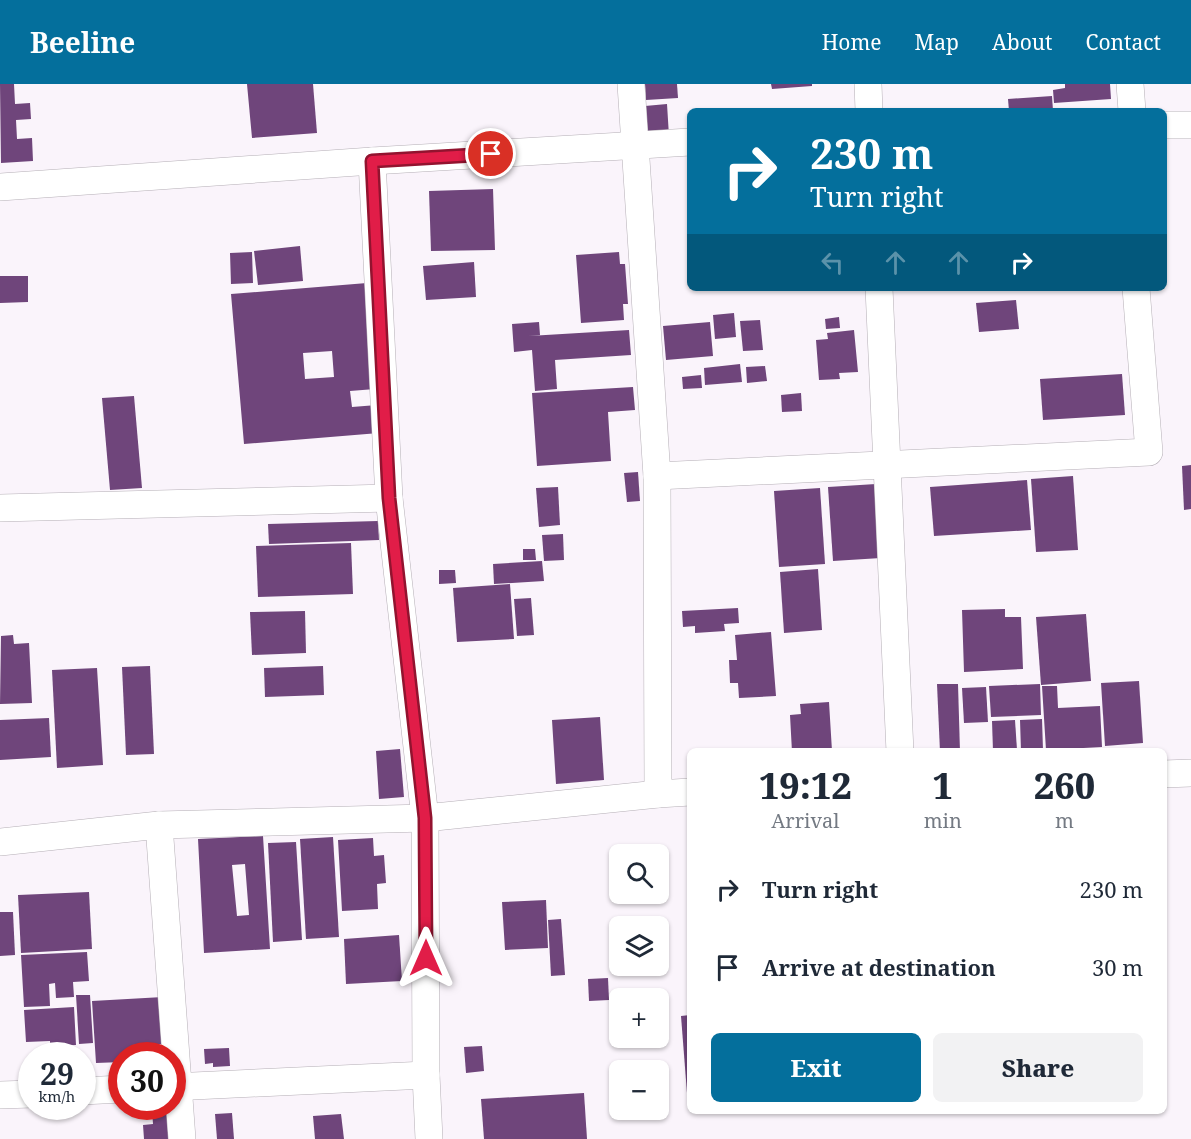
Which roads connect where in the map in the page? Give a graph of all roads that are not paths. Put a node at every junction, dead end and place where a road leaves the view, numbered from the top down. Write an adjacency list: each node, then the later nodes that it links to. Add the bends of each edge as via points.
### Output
1 (632, 84): 9 (street)
2 (868, 84): 4 (street)
3 (1130, 84): 5 (street)
4 (869, 108)
5 (1132, 108)
6 (1167, 125): 7 (street)
7 (1191, 125)
8 (687, 142): 9 (street)
9 (634, 145): 10 (street); 15 (street)
10 (372, 161): 11 (street); 16 (street)
11 (0, 187)
12 (879, 291): 14 (street)
13 (1136, 291): 14 (street, via 1149,452)
14 (887, 464): 15 (street); 18 (street)
15 (657, 476): 22 (street)
16 (389, 498): 17 (street); 23 (street)
17 (0, 508)
18 (900, 748)
19 (1191, 773): 20 (street)
20 (1167, 774)
21 (687, 792): 22 (street)
22 (658, 794): 23 (street)
23 (425, 818): 24 (street); 27 (street)
24 (159, 825): 25 (street); 26 (street)
25 (0, 842)
26 (173, 1042)
27 (426, 1075): 28 (street); 33 (street)
28 (186, 1087)
29 (18, 1094): 30 (street)
30 (0, 1095)
31 (180, 1120): 32 (street)
32 (182, 1139)
33 (429, 1139)

